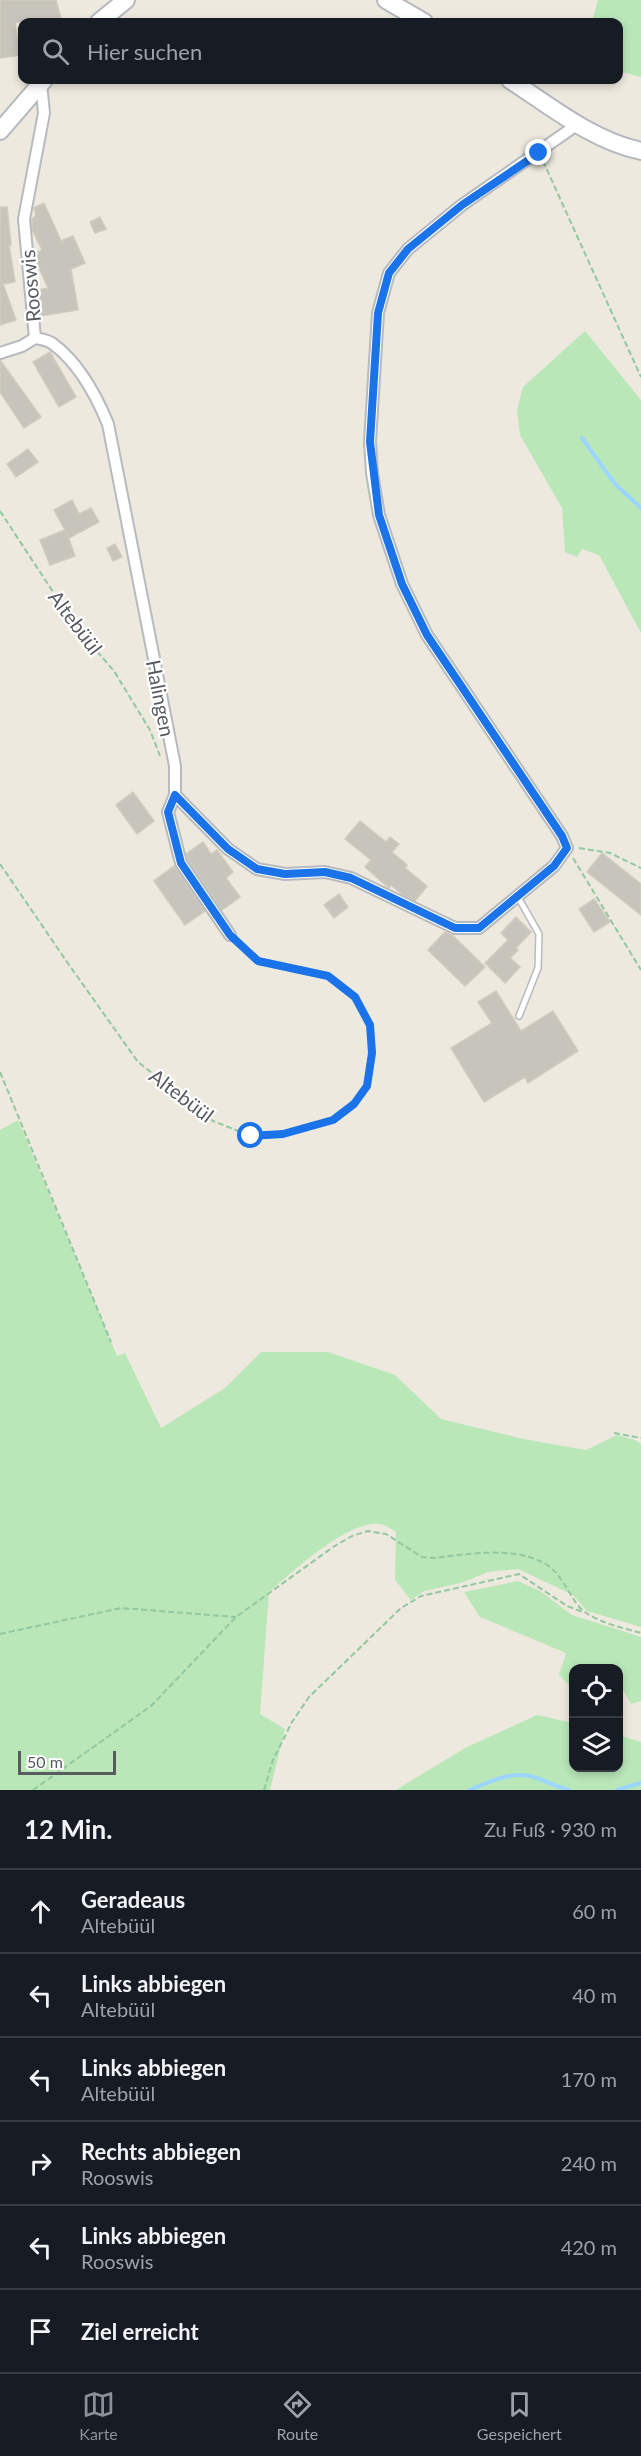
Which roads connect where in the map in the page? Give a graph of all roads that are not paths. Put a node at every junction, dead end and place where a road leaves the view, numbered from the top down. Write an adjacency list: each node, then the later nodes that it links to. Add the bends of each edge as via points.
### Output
1 (126, 0): 3 (street)
2 (386, 0): 4 (street)
3 (104, 18)
4 (417, 18)
5 (40, 84): 9 (street)
6 (43, 84): 11 (street, Rooswis, via 44,113 24,219)
7 (516, 84): 8 (street)
8 (578, 124): 10 (street); 15 (street, via 462,205 408,249 389,273 378,313 370,442 379,515 402,584 427,635 567,848 554,866)
9 (0, 131)
10 (641, 151)
11 (35, 338): 12 (street); 13 (street, Rooswis, via 51,343 97,396 108,424)
12 (0, 353)
13 (142, 602): 14 (street, Halingen, via 175,766)
14 (175, 795): 15 (street, via 228,849 257,869 285,874 325,872 351,878 455,928 479,928); 16 (street, via 168,812 181,863)
15 (518, 897): 17 (lane, via 539,934 538,968)
16 (230, 935)
17 (519, 1016)

